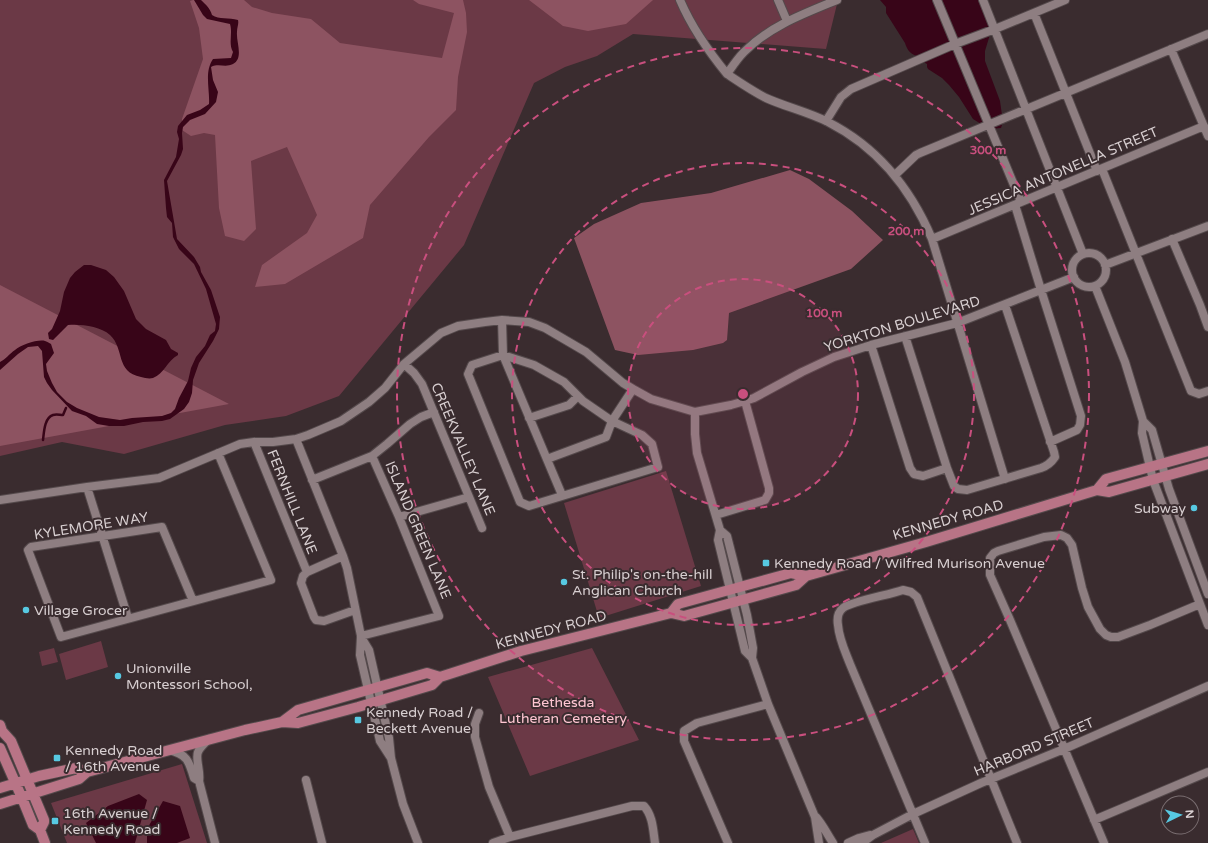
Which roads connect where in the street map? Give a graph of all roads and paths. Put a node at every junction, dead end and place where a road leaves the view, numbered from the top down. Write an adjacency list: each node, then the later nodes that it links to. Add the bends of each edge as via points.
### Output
1 (680, 0): 13 (street, via 714,58)
2 (778, 0): 8 (street)
3 (837, 0): 8 (street)
4 (937, 0): 11 (street)
5 (983, 0): 9 (street)
6 (1065, 0): 7 (street)
7 (1034, 13): 9 (street); 14 (street)
8 (787, 21): 13 (street, via 743,53)
9 (995, 30): 11 (street); 15 (street)
10 (1208, 34): 12 (street)
11 (955, 44): 16 (street, via 851,89 841,97); 17 (street)
12 (1171, 49): 14 (street); 18 (street)
13 (727, 74): 16 (street, via 766,98)
14 (1066, 92): 15 (street); 20 (street)
15 (1026, 108): 17 (street); 22 (street)
16 (826, 121): 21 (street, via 859,141)
17 (988, 124): 21 (street, via 916,155); 23 (street)
18 (1204, 126): 19 (street); 20 (street, JESSICA ANTONELLA STREET)
19 (1208, 136)
20 (1100, 170): 22 (street, JESSICA ANTONELLA STREET); 27 (street)
21 (895, 175): 25 (street, via 916,206)
22 (1057, 188): 23 (street, JESSICA ANTONELLA STREET); 28 (street)
23 (1018, 204): 25 (street, JESSICA ANTONELLA STREET); 32 (street)
24 (1207, 229): 26 (street)
25 (932, 239): 35 (street)
26 (1172, 239): 27 (street); 36 (street)
27 (1136, 253): 29 (street); 42 (street, via 1191,391 1199,394)
28 (1083, 254): 29 (street, via 1099,256); 30 (street, via 1073,264)
29 (1106, 265): 31 (street, via 1106,275)
30 (1074, 278): 31 (street, via 1085,287); 32 (street, YORKTON BOULEVARD)
31 (1095, 286): 49 (street, via 1125,362)
32 (1041, 290): 33 (street, YORKTON BOULEVARD); 52 (street, via 1082,416 1077,430)
33 (1005, 305): 35 (street, YORKTON BOULEVARD); 52 (street)
34 (502, 320): 39 (street); 40 (street, YORKTON BOULEVARD, via 458,326 441,333); 41 (street, YORKTON BOULEVARD, via 529,322 545,328 586,352)
35 (957, 323): 37 (street, YORKTON BOULEVARD); 62 (street)
36 (1208, 327)
37 (905, 336): 38 (street, YORKTON BOULEVARD); 60 (street)
38 (871, 344): 44 (street, YORKTON BOULEVARD, via 834,357); 60 (street, via 910,468 914,474 923,476)
39 (503, 355): 43 (street, via 534,365 564,382); 47 (street); 67 (street, via 472,364 468,374 520,502 529,506)
40 (404, 364): 45 (street, CREEKVALLEY LANE, via 422,384); 50 (street, YORKTON BOULEVARD, via 385,388 361,409 331,426)
41 (633, 389): 46 (street, YORKTON BOULEVARD, via 651,399); 48 (street)
42 (1208, 391)
43 (578, 396): 47 (street, via 569,405); 48 (street)
44 (745, 401): 46 (street, YORKTON BOULEVARD); 70 (street, via 769,493 765,500)
45 (434, 412): 55 (street, via 410,424); 68 (street, CREEKVALLEY LANE)
46 (695, 412): 70 (street, via 697,453)
47 (529, 418): 56 (street)
48 (612, 421): 56 (street, via 606,437); 67 (street, via 642,435 652,444 658,467)
49 (1143, 421): 57 (street, via 1152,430); 59 (street, via 1142,433)
50 (296, 439): 51 (street, YORKTON BOULEVARD); 63 (street)
51 (254, 442): 54 (street, YORKTON BOULEVARD, via 240,444); 75 (street, FERNHILL LANE)
52 (1050, 442): 62 (street, via 1055,457 1052,462)
53 (1208, 451): 57 (main road, KENNEDY ROAD)
54 (218, 453): 65 (street, YORKTON BOULEVARD, via 160,478); 79 (street, KYLEMORE WAY, via 271,580)
55 (372, 456): 63 (street); 71 (street, ISLAND GREEN LANE)
56 (547, 459): 67 (street)
57 (1161, 464): 59 (main road, KENNEDY ROAD); 61 (street)
58 (1208, 464): 61 (main road, KENNEDY ROAD)
59 (1150, 467): 64 (street); 66 (main road, KENNEDY ROAD, via 1106,479)
60 (947, 468): 62 (street, via 954,486 958,489 967,490)
61 (1165, 476): 64 (main road, KENNEDY ROAD); 78 (street)
62 (1005, 479)
63 (312, 480): 74 (street)
64 (1154, 480): 66 (main road, KENNEDY ROAD, via 1109,492); 81 (street)
65 (86, 487): 69 (street, YORKTON BOULEVARD); 73 (street)
66 (1097, 490): 76 (main road, KENNEDY ROAD)
67 (562, 495)
68 (469, 497): 71 (street); 72 (street, CREEKVALLEY LANE)
69 (0, 500)
70 (716, 515): 77 (street, via 720,530 727,536)
71 (399, 517): 86 (street, ISLAND GREEN LANE, via 439,616)
72 (482, 528)
73 (102, 536): 79 (street, KYLEMORE WAY, via 162,527); 84 (street); 84 (street, KYLEMORE WAY, via 32,547 28,550 62,636)
74 (343, 556): 75 (street, FERNHILL LANE); 82 (street)
75 (307, 572): 82 (street, FERNHILL LANE, via 301,583 316,620 324,621)
76 (806, 576): 77 (main road, KENNEDY ROAD, via 791,573); 80 (main road, KENNEDY ROAD, via 796,585)
77 (735, 588): 80 (street); 83 (main road, KENNEDY ROAD, via 678,604)
78 (1208, 594)
79 (193, 601): 84 (street, KYLEMORE WAY)
80 (738, 601): 83 (main road, KENNEDY ROAD, via 684,616); 91 (street, via 746,651 752,658)
81 (1200, 604): 85 (street); 97 (street, via 1118,637 1111,637 1100,629 1088,607 1072,545 1067,538 1061,535 1044,537 998,551 990,558 990,575)
82 (355, 610): 86 (street)
83 (671, 614): 87 (main road, KENNEDY ROAD, via 521,651)
84 (128, 618)
85 (1208, 625)
86 (361, 636): 89 (street, via 369,650)
87 (440, 678): 89 (main road, KENNEDY ROAD, via 427,673); 90 (main road, KENNEDY ROAD, via 432,686)
88 (1208, 686): 97 (street, HARBORD STREET)
89 (373, 688): 90 (street); 93 (main road, KENNEDY ROAD, via 298,710)
90 (376, 702): 93 (main road, KENNEDY ROAD, via 298,723); 119 (street, via 380,741 391,758 403,804)
91 (768, 704): 111 (street); 122 (street, via 697,723 684,731 684,740)
92 (480, 713): 115 (street, via 475,724 475,737 489,787)
93 (282, 722): 95 (main road, KENNEDY ROAD)
94 (1, 732): 102 (main road, via 11,741)
95 (209, 739): 98 (main road, KENNEDY ROAD); 104 (street, via 197,756)
96 (0, 748): 105 (main road)
97 (1064, 749): 101 (street, HARBORD STREET); 112 (street)
98 (169, 750): 99 (main road, KENNEDY ROAD); 104 (street, via 183,755 190,764 194,778)
99 (87, 772): 102 (main road, KENNEDY ROAD, via 76,768); 107 (main road, KENNEDY ROAD, via 79,779)
100 (1208, 772): 112 (street)
101 (991, 779): 110 (street, HARBORD STREET); 110 (street, via 914,594 903,590 852,604 843,608 839,614 837,624 840,639); 129 (street)
102 (27, 780): 105 (main road, KENNEDY ROAD); 107 (main road)
103 (306, 780): 118 (street)
104 (199, 781): 117 (street)
105 (16, 783): 106 (main road, KENNEDY ROAD); 108 (main road)
106 (0, 788)
107 (33, 794): 108 (main road, KENNEDY ROAD); 113 (main road, via 44,821)
108 (22, 798): 109 (main road, KENNEDY ROAD); 113 (main road, via 33,825)
109 (0, 804)
110 (912, 814): 114 (street, HARBORD STREET); 128 (street)
111 (815, 816): 123 (street); 125 (street)
112 (1094, 820): 130 (street)
113 (40, 830): 116 (main road)
114 (873, 835): 126 (street, HARBORD STREET); 127 (street, HARBORD STREET)
115 (510, 836): 120 (street); 121 (street, via 632,806 644,806 649,812)
116 (45, 843)
117 (215, 843)
118 (322, 843)
119 (418, 843)
120 (493, 843)
121 (655, 843)
122 (728, 843)
123 (819, 843)
124 (829, 843): 125 (street)
125 (834, 843)
126 (848, 843)
127 (862, 843)
128 (925, 843)
129 (1017, 843)
130 (1104, 843)

